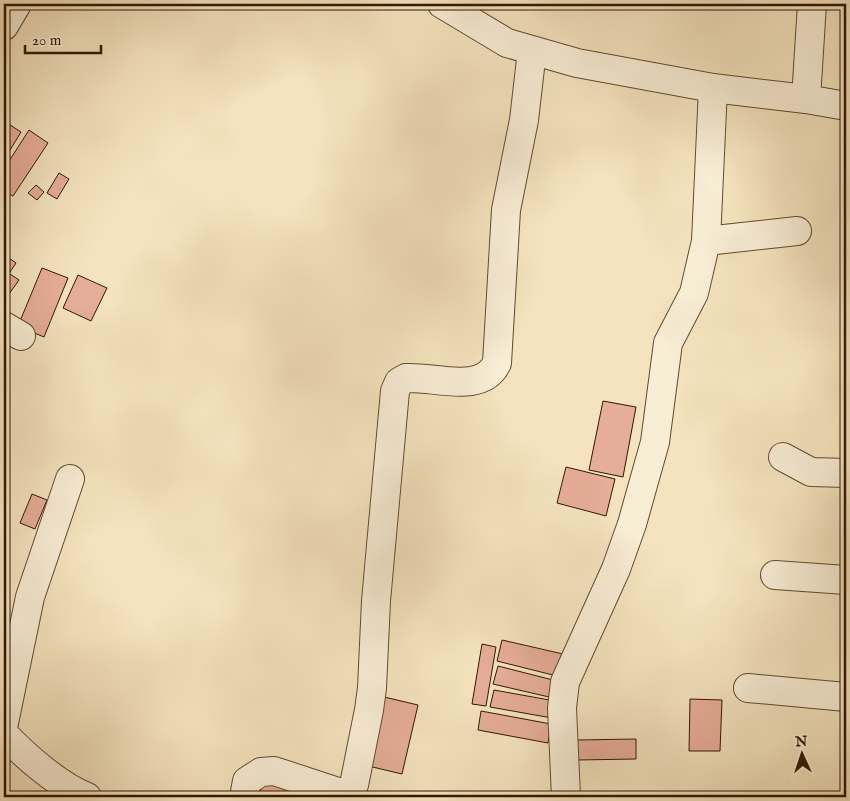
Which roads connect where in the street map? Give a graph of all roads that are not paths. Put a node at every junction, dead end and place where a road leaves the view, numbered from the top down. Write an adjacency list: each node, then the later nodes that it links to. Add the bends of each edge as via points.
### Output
1 (17, 4): 4 (street)
2 (442, 4): 5 (street, via 507,43)
3 (812, 4): 7 (street)
4 (4, 26)
5 (532, 52): 6 (street); 21 (street, via 524,120 506,210 497,363 492,373 479,380 406,378 399,382 394,392 372,688 366,734 354,784 346,792 338,792 274,771 261,772 247,781)
6 (713, 88): 7 (street); 10 (street)
7 (806, 99): 8 (street)
8 (846, 106)
9 (797, 231): 10 (street)
10 (706, 241): 22 (street, via 694,293 668,343 655,442 641,495 616,569 565,682 562,708)
11 (783, 457): 12 (street, via 811,472)
12 (846, 473)
13 (70, 479): 18 (street, via 30,597)
14 (775, 575): 15 (street)
15 (846, 580)
16 (748, 688): 17 (street)
17 (846, 697)
18 (4, 723)
19 (4, 734): 20 (street, via 75,792)
20 (87, 797)
21 (244, 797)
22 (566, 797)

